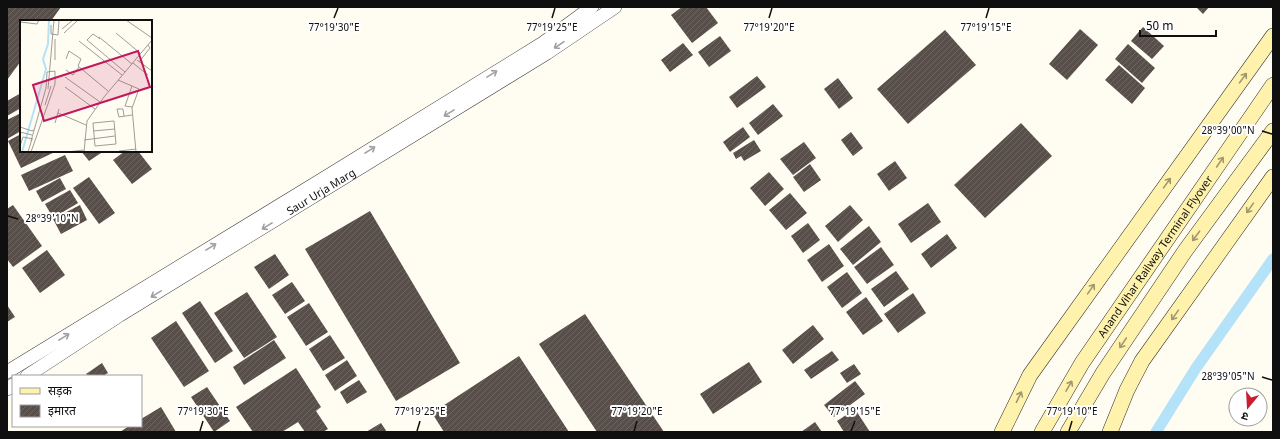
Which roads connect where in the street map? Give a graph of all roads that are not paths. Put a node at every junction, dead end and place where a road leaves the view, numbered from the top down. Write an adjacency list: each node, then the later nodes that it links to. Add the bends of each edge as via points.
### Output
1 (592, 7): 7 (street, Saur Urja Marg, one-way to 1, via 542,43)
2 (614, 7): 7 (street, Saur Urja Marg, one-way to 7, via 540,57)
3 (1273, 36): 12 (main road, one-way to 3, via 1030,374)
4 (1273, 84): 13 (main road, Anand Vihar Railway Terminal Flyover, one-way to 4, via 1082,363)
5 (1273, 131): 14 (main road, Anand Vihar Railway Terminal Flyover, one-way to 14, via 1185,251 1112,360)
6 (1273, 177): 15 (main road, one-way to 15, via 1142,361)
7 (188, 268): 8 (street, Saur Urja Marg, one-way to 7); 9 (street, Saur Urja Marg, one-way to 9)
8 (41, 351): 9 (street); 10 (street, Saur Urja Marg)
9 (48, 363): 11 (street, Saur Urja Marg)
10 (7, 372)
11 (29, 375)
12 (1002, 432)
13 (1042, 432)
14 (1068, 432)
15 (1110, 432)

